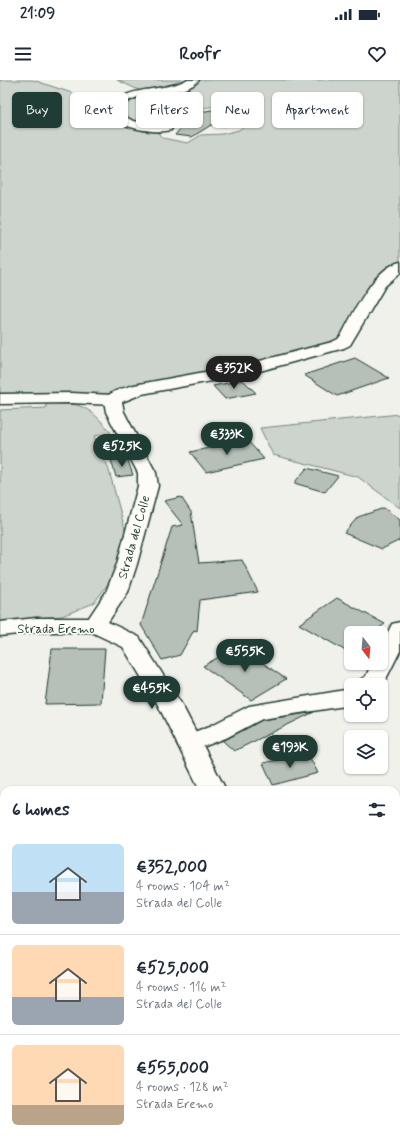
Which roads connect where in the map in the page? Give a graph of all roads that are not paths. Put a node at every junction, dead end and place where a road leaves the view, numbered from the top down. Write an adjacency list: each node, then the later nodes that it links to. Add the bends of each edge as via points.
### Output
1 (194, 80): 2 (street, via 174,89)
2 (153, 92)
3 (136, 95): 4 (street, via 120,101 113,114 124,122)
4 (136, 124)
5 (400, 266): 7 (street, via 379,283 349,335 338,345 248,369 140,389)
6 (0, 399): 7 (street)
7 (113, 400): 8 (street, Strada del Colle, via 115,412 147,473 148,486 117,592)
8 (95, 625): 9 (street, Strada Eremo, via 36,625); 13 (street, Strada Eremo, via 131,642 170,705)
9 (0, 629)
10 (400, 629): 11 (street)
11 (376, 678)
12 (344, 699): 13 (street, via 257,712 218,732)
13 (189, 743): 14 (street, Strada Eremo)
14 (211, 786)

